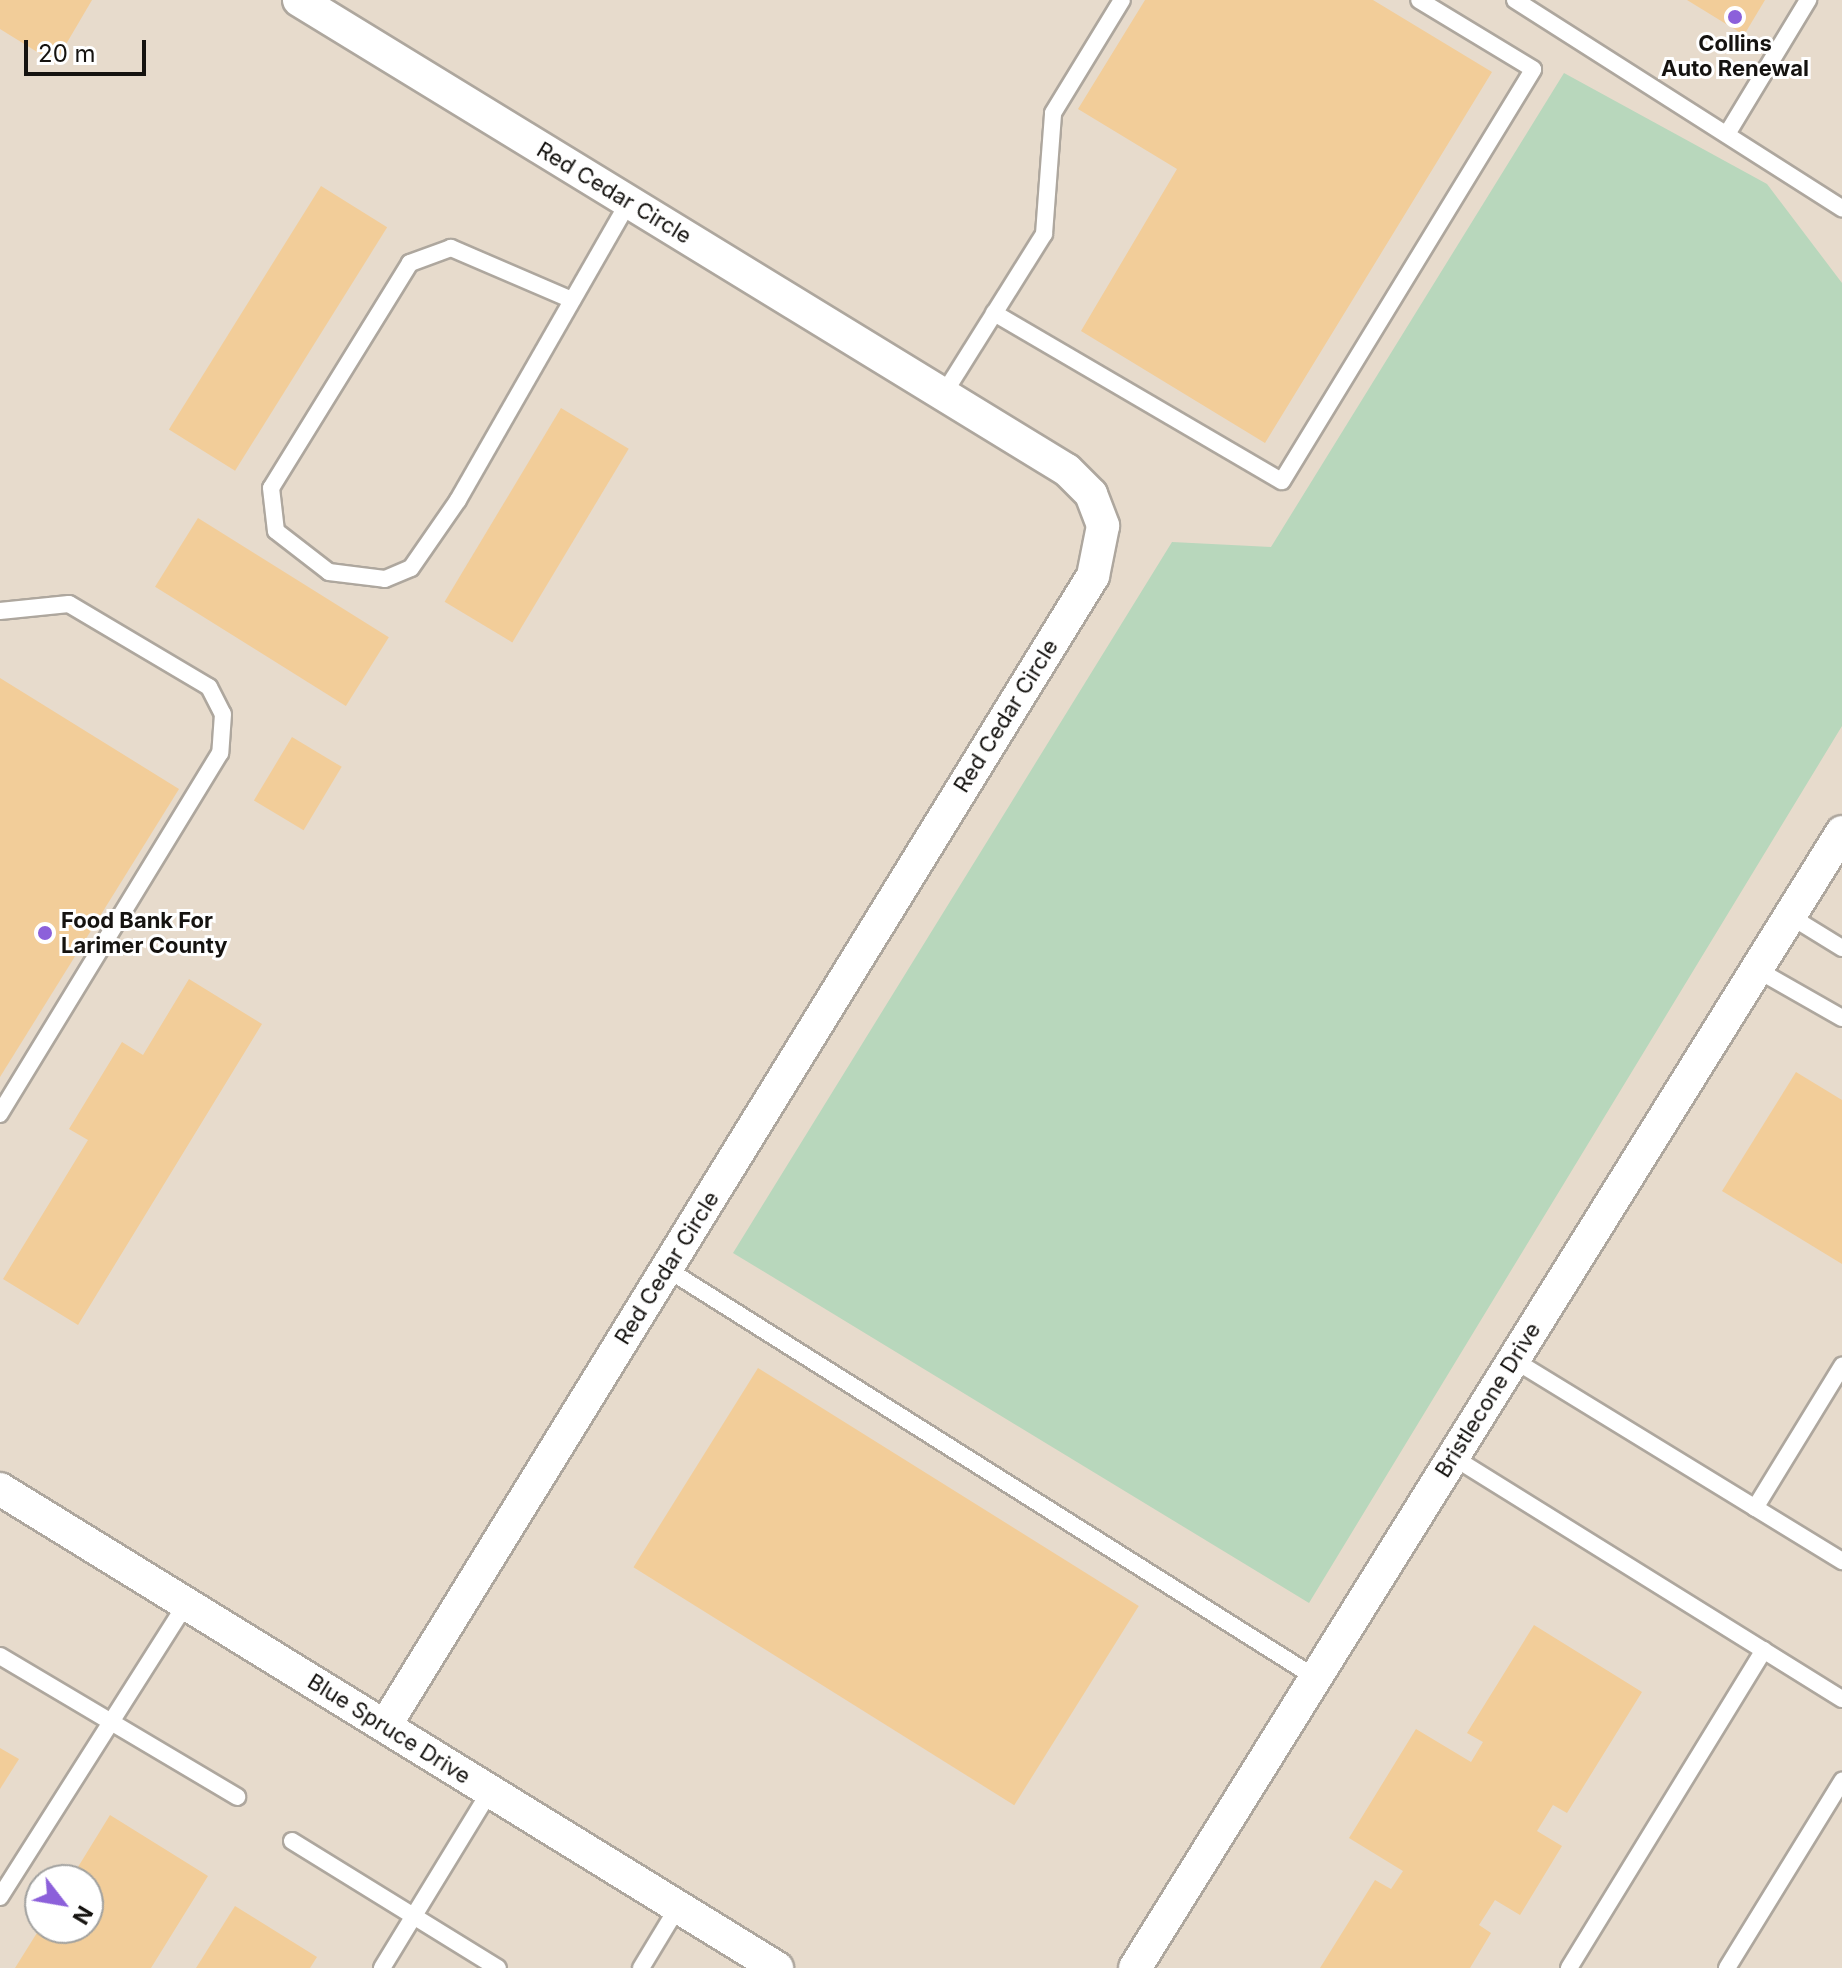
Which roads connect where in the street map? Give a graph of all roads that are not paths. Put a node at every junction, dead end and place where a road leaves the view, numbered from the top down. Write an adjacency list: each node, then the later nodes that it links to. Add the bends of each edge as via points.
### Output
1 (299, 0): 7 (street, Red Cedar Circle)
2 (1122, 0): 10 (lane, via 1053,113 1044,234)
3 (1419, 0): 10 (lane, via 1533,69 1282,481)
4 (1515, 0): 6 (lane)
5 (1808, 0): 6 (lane)
6 (1727, 134): 8 (lane)
7 (629, 202): 9 (lane); 11 (street, Red Cedar Circle)
8 (1842, 208)
9 (572, 300): 9 (lane, via 411,568 385,579 329,572 276,531 271,488 410,263 451,248)
10 (994, 313): 11 (lane)
11 (943, 395): 19 (street, Red Cedar Circle, via 1080,481 1103,526 1100,561)
12 (0, 611): 18 (lane, via 69,604 209,687 223,714 220,753)
13 (1842, 832): 14 (street, Bristlecone Drive)
14 (1790, 916): 15 (lane); 16 (street, Bristlecone Drive)
15 (1842, 948)
16 (1756, 969): 17 (lane); 20 (street, Bristlecone Drive)
17 (1842, 1018)
18 (0, 1114)
19 (667, 1269): 29 (lane); 32 (street, Red Cedar Circle)
20 (1514, 1360): 22 (street, Bristlecone Drive); 24 (lane)
21 (1842, 1366): 24 (lane)
22 (1453, 1457): 27 (lane); 29 (street, Bristlecone Drive)
23 (0, 1489): 26 (street, Blue Spruce Drive)
24 (1755, 1508): 25 (lane)
25 (1842, 1561)
26 (186, 1604): 31 (lane); 32 (street, Blue Spruce Drive)
27 (1764, 1650): 30 (lane); 45 (lane)
28 (0, 1656): 31 (lane)
29 (1316, 1678): 44 (street, Bristlecone Drive)
30 (1842, 1699)
31 (111, 1722): 35 (lane); 37 (lane)
32 (385, 1726): 34 (street, Blue Spruce Drive)
33 (1842, 1781): 46 (lane)
34 (490, 1791): 38 (street, Blue Spruce Drive); 39 (lane)
35 (237, 1797)
36 (292, 1841): 39 (lane)
37 (0, 1897)
38 (678, 1907): 42 (lane); 43 (street, Blue Spruce Drive)
39 (413, 1916): 40 (lane); 41 (lane)
40 (382, 1968)
41 (498, 1968)
42 (641, 1968)
43 (777, 1968)
44 (1135, 1968)
45 (1569, 1968)
46 (1727, 1968)

